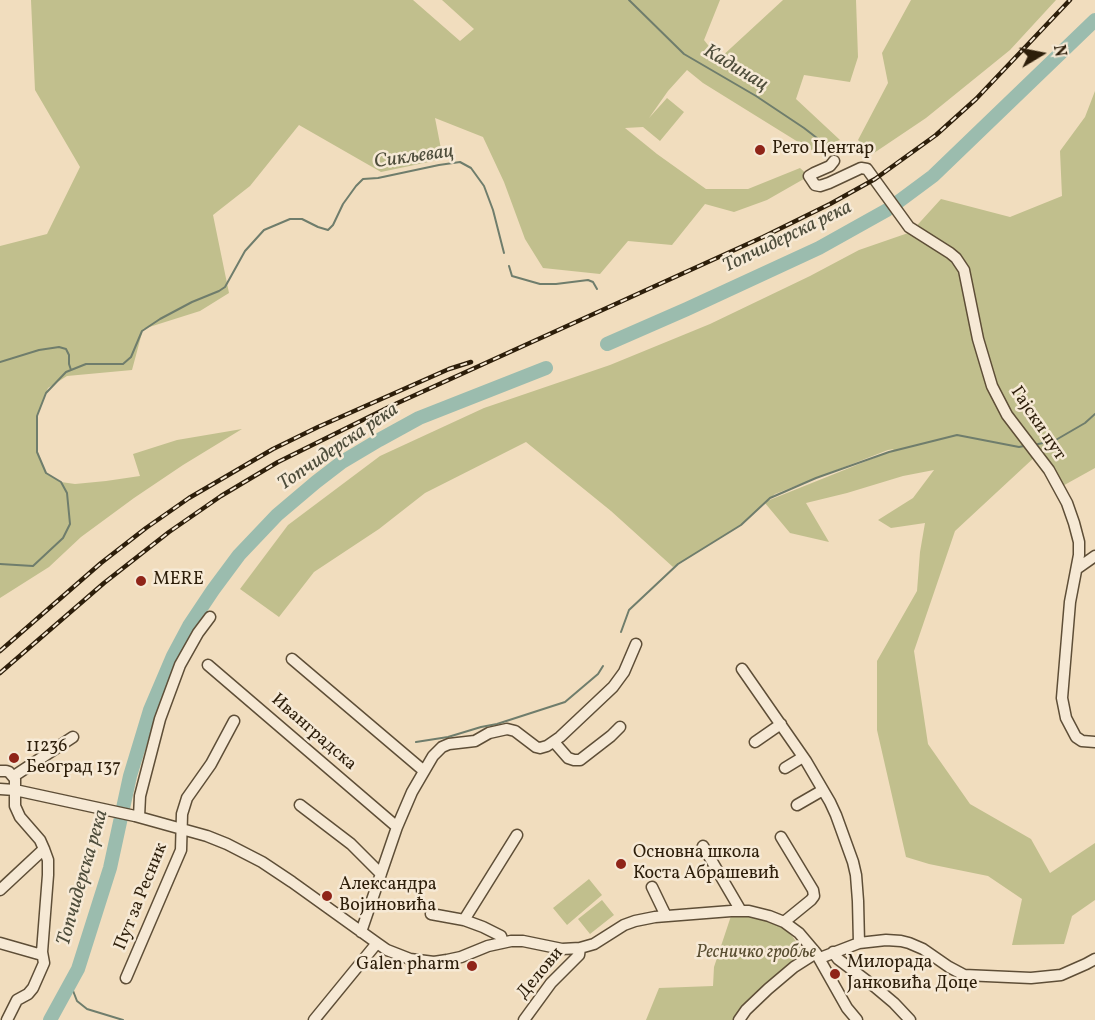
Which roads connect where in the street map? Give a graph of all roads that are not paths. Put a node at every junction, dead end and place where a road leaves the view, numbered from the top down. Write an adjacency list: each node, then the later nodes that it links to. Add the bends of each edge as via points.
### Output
1 (834, 161): 3 (street, Гајски пут, via 809,176 815,184 820,186 867,169 909,226 950,253 962,266 992,386 1007,415 1038,454 1067,503 1079,542)
2 (1095, 556): 3 (street)
3 (1078, 568): 15 (street, Гајски пут, via 1062,698 1076,737)
4 (210, 617): 26 (street, via 180,665 160,719)
5 (636, 644): 13 (street, via 613,687)
6 (292, 660): 19 (street)
7 (208, 664): 27 (street, Иванградска)
8 (742, 669): 9 (street)
9 (778, 719): 14 (street); 16 (street)
10 (234, 721): 28 (street, Пут за Ресник, via 187,798)
11 (620, 727): 13 (street, via 580,760 568,758)
12 (73, 736): 20 (street)
13 (554, 741): 19 (street, via 536,747 515,731 501,729 475,741 442,747)
14 (755, 742)
15 (1095, 742)
16 (803, 757): 17 (street); 23 (street)
17 (785, 768)
18 (0, 771): 20 (street)
19 (424, 771): 27 (street)
20 (14, 776): 22 (street)
21 (0, 789): 22 (street)
22 (15, 790): 26 (street); 32 (street, via 16,810)
23 (823, 790): 25 (street); 45 (street, via 853,862)
24 (300, 805): 33 (street, via 351,844)
25 (797, 805)
26 (137, 816): 28 (street)
27 (397, 827): 33 (street)
28 (181, 828): 41 (street, via 227,844 262,862); 51 (street, Пут за Ресник, via 181,850)
29 (517, 835): 39 (street)
30 (781, 837): 40 (street, via 814,896)
31 (703, 846): 36 (street)
32 (45, 849): 35 (street); 48 (street, via 48,876)
33 (381, 874): 41 (street)
34 (652, 887): 38 (street)
35 (0, 890)
36 (741, 911): 38 (street); 40 (street)
37 (431, 914): 39 (street)
38 (666, 916): 46 (street, via 624,925)
39 (464, 920): 42 (street, via 497,933)
40 (784, 922): 49 (street)
41 (361, 932): 44 (street)
42 (503, 942): 44 (street, via 434,962 410,959); 46 (street)
43 (0, 943): 48 (street)
44 (376, 943): 53 (street)
45 (859, 943): 47 (street); 50 (street, via 909,943 970,976 1051,977 1069,973)
46 (580, 948): 54 (street, Делови, via 579,955 551,983)
47 (833, 952): 49 (street); 57 (street)
48 (42, 955): 52 (street, via 44,963 33,988 17,1000)
49 (818, 956): 55 (street, via 794,967); 56 (street)
50 (1095, 959)
51 (126, 978)
52 (7, 1020)
53 (314, 1020)
54 (524, 1020)
55 (739, 1020)
56 (857, 1020)
57 (910, 1020)

